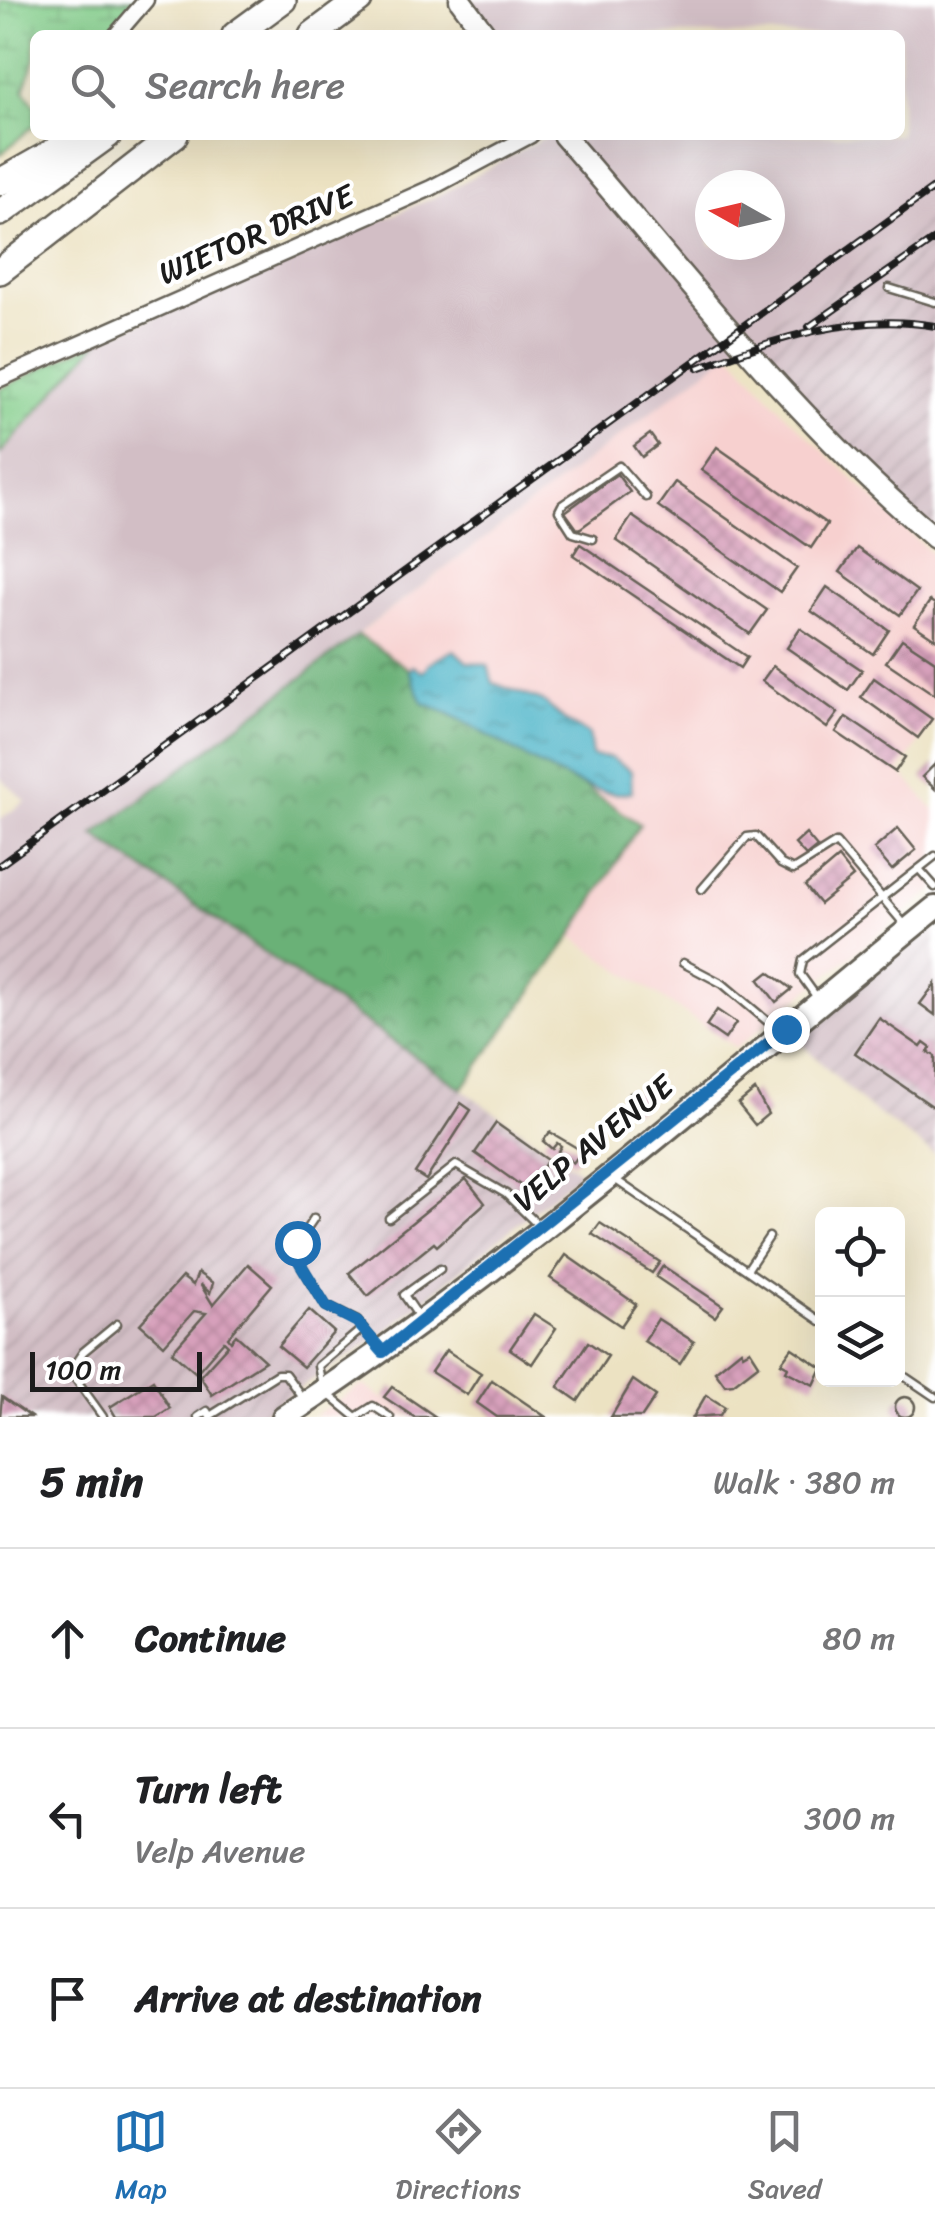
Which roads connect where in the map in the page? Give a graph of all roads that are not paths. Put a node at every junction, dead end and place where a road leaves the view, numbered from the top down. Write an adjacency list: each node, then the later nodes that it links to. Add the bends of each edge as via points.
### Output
1 (146, 0): 5 (street)
2 (283, 0): 6 (highway)
3 (359, 0): 7 (highway)
4 (460, 0): 8 (street)
5 (120, 30)
6 (242, 30)
7 (319, 30)
8 (482, 30)
9 (74, 140): 15 (highway)
10 (101, 140): 16 (highway)
11 (169, 140): 14 (highway)
12 (521, 140): 21 (street, WIETOR DRIVE, via 431,188)
13 (567, 140): 23 (street, via 786,396)
14 (135, 164): 17 (highway); 18 (highway)
15 (0, 182)
16 (0, 214)
17 (0, 254)
18 (0, 271)
19 (889, 288): 20 (lane)
20 (935, 302)
21 (0, 380)
22 (646, 497): 24 (lane, via 618,466 562,504 559,511 573,534)
23 (935, 538)
24 (592, 539)
25 (935, 856): 26 (lane)
26 (918, 869): 27 (lane); 29 (lane)
27 (935, 886)
28 (702, 888): 29 (lane, via 753,836 793,870 839,844)
29 (883, 897): 31 (lane); 33 (lane, via 800,965)
30 (935, 908): 31 (main road, VELP AVENUE)
31 (908, 930): 33 (main road, VELP AVENUE)
32 (683, 963): 34 (lane, via 724,984)
33 (820, 1002): 34 (main road, VELP AVENUE)
34 (781, 1033): 35 (main road, VELP AVENUE)
35 (607, 1174): 38 (main road, VELP AVENUE); 41 (lane)
36 (314, 1218): 45 (lane, via 297,1243 300,1263 326,1306)
37 (389, 1218): 38 (lane, via 456,1165 506,1194)
38 (541, 1228): 43 (main road, VELP AVENUE)
39 (769, 1237): 41 (lane)
40 (440, 1269): 43 (lane, via 404,1295)
41 (747, 1270): 42 (lane)
42 (815, 1317)
43 (422, 1322): 46 (main road, VELP AVENUE)
44 (117, 1324): 51 (lane, via 70,1371)
45 (362, 1328): 46 (lane); 48 (lane, via 318,1366)
46 (383, 1352): 48 (main road, VELP AVENUE)
47 (905, 1377): 49 (lane)
48 (315, 1396): 50 (lane, via 277,1374); 53 (main road, VELP AVENUE); 54 (lane)
49 (935, 1397)
50 (210, 1416): 52 (lane, via 206,1411)
51 (102, 1417)
52 (198, 1417)
53 (284, 1417)
54 (356, 1417): 55 (lane, via 372,1406)
55 (390, 1417)

